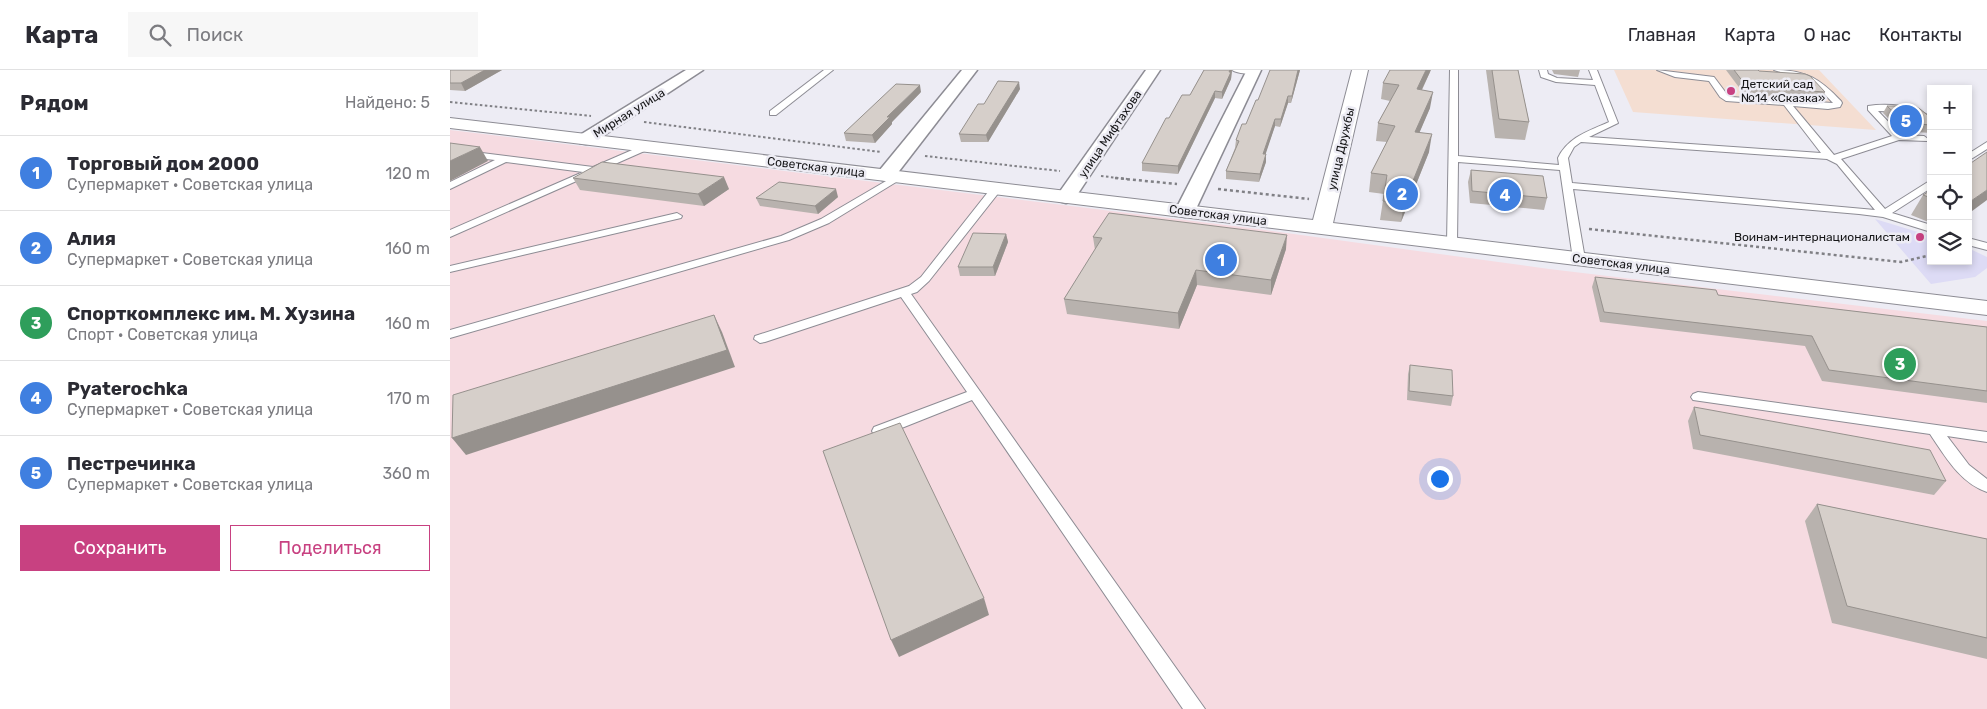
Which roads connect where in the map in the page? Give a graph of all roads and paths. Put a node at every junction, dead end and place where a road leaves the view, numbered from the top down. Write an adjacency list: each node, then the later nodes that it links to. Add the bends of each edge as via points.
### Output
1 (696, 70): 20 (street, Мирная улица)
2 (829, 70): 15 (lane)
3 (970, 70): 31 (street)
4 (1153, 70): 36 (street, улица Мифтахова)
5 (1236, 70): 12 (lane)
6 (1360, 70): 41 (main road, улица Дружбы)
7 (1454, 70): 27 (lane)
8 (1543, 70): 13 (lane, via 1544,75 1556,80)
9 (1593, 70): 13 (lane)
10 (1661, 70): 14 (lane, via 1711,79 1729,99)
11 (1778, 70): 14 (lane, via 1813,80 1838,103 1834,106)
12 (1254, 71): 37 (street)
13 (1598, 83): 21 (lane, via 1614,122)
14 (1786, 104): 26 (lane)
15 (773, 113)
16 (1927, 119): 18 (lane, via 1911,110 1871,108)
17 (450, 123): 20 (main road, Советская улица)
18 (1898, 137): 19 (lane); 26 (lane)
19 (1924, 138)
20 (586, 139): 23 (main road, Советская улица)
21 (1580, 139): 26 (lane); 29 (lane, via 1566,150)
22 (1987, 145): 25 (lane)
23 (646, 147): 30 (lane); 31 (main road, Советская улица)
24 (450, 152): 28 (lane)
25 (1972, 155)
26 (1832, 157): 38 (lane, via 1840,162)
27 (1454, 158): 29 (lane); 45 (lane)
28 (505, 159): 30 (lane); 32 (lane)
29 (1566, 168): 33 (lane)
30 (593, 170): 43 (lane)
31 (892, 176): 35 (main road, Советская улица); 54 (lane, via 825,221 785,238)
32 (450, 186)
33 (1568, 186): 38 (lane); 40 (lane)
34 (1927, 186): 38 (lane)
35 (996, 189): 36 (main road, Советская улица); 51 (lane, via 925,279)
36 (1066, 197): 37 (main road, Советская улица)
37 (1185, 211): 41 (main road, Советская улица)
38 (1884, 214): 42 (lane)
39 (677, 216): 49 (lane)
40 (1574, 227): 47 (path, via 1900,262); 48 (lane)
41 (1321, 228): 45 (main road, Советская улица)
42 (1927, 228)
43 (450, 234)
44 (1972, 242): 46 (lane)
45 (1452, 244): 48 (main road, Советская улица)
46 (1987, 247)
47 (1927, 256)
48 (1579, 259): 52 (main road, Советская улица)
49 (450, 268)
50 (1987, 291): 52 (main road)
51 (904, 292): 55 (lane); 56 (lane)
52 (1952, 303): 53 (main road, Советская улица)
53 (1987, 308)
54 (450, 334)
55 (760, 339)
56 (975, 394): 59 (lane); 62 (lane)
57 (1698, 397): 58 (lane)
58 (1934, 429): 60 (lane); 61 (lane, via 1971,477)
59 (868, 436)
60 (1987, 436)
61 (1987, 486)
62 (1195, 709)

